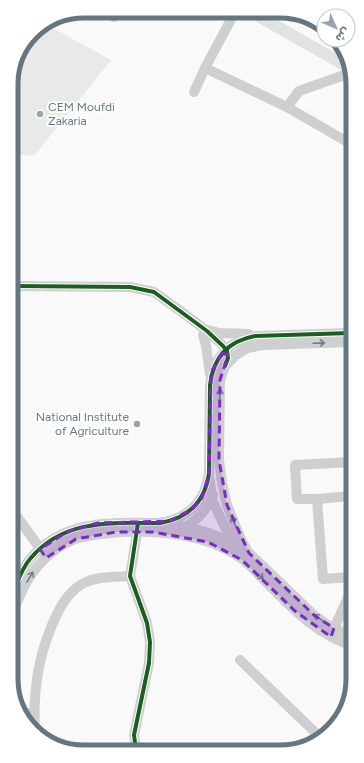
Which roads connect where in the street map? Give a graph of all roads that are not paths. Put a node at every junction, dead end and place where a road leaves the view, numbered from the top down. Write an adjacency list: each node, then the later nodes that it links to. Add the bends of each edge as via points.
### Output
1 (232, 18): 4 (street)
2 (263, 18): 3 (main road)
3 (341, 57)
4 (204, 68): 6 (street); 7 (street)
5 (345, 75): 7 (street, via 299,91)
6 (194, 92)
7 (287, 107): 8 (street)
8 (346, 141)
9 (18, 286): 10 (street, via 144,289 158,295)
10 (204, 332): 12 (street); 14 (street); 15 (street)
11 (346, 333): 12 (street)
12 (255, 336): 14 (street, via 235,343)
13 (346, 342): 14 (street, one-way to 13, via 263,345)
14 (228, 353): 15 (street, via 215,363); 18 (street, one-way to 14, via 220,380)
15 (210, 379): 17 (street)
16 (346, 462): 20 (street, via 295,465 297,499)
17 (209, 473): 21 (street); 23 (street, via 202,498 192,509 181,517)
18 (221, 474): 21 (street); 29 (street, one-way to 18, via 227,505)
19 (346, 496): 20 (street)
20 (317, 499): 32 (street, via 323,579)
21 (212, 500): 24 (street); 27 (street)
22 (18, 518): 28 (street)
23 (160, 523): 24 (street); 25 (street)
24 (187, 526): 26 (street); 27 (street)
25 (137, 528): 26 (street); 28 (street, via 98,523 58,536); 30 (street, via 76,539); 31 (street)
26 (161, 533): 29 (street, via 208,542)
27 (232, 542): 29 (street)
28 (40, 549): 30 (street); 33 (street, via 30,559)
29 (246, 557): 36 (street, via 295,611 312,625)
30 (46, 558): 34 (street, one-way to 30, via 30,575)
31 (130, 576): 41 (street, via 95,579 79,587 66,598 47,639 39,666); 44 (street, via 148,623 150,642 134,735)
32 (346, 577)
33 (18, 581)
34 (18, 601)
35 (346, 602): 36 (street)
36 (333, 633): 37 (street); 38 (street)
37 (346, 636)
38 (346, 641)
39 (240, 660): 43 (street)
40 (28, 713): 41 (street)
41 (34, 713): 42 (street)
42 (35, 724)
43 (317, 734)
44 (135, 745)

